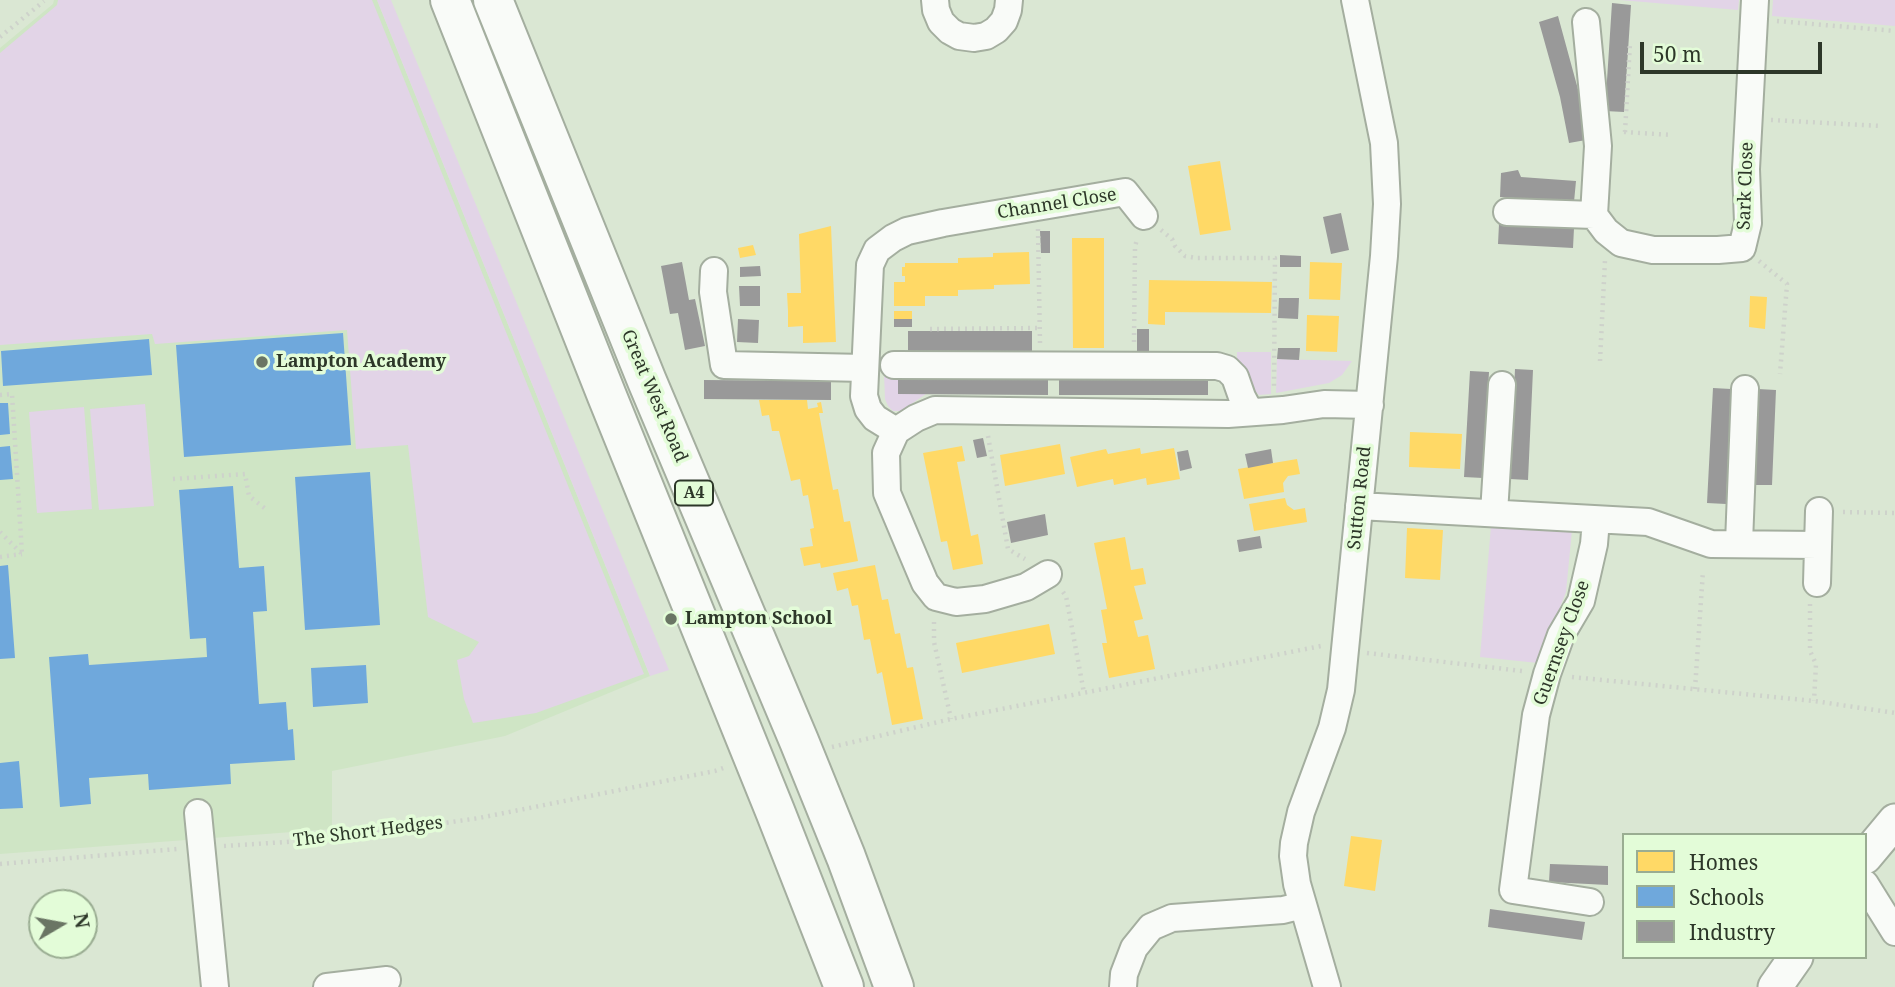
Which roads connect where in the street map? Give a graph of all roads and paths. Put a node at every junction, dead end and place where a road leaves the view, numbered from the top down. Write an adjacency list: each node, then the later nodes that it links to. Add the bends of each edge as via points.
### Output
1 (43, 0): 10 (path)
2 (450, 0): 77 (highway, A4)
3 (493, 0): 78 (highway, Great West Road / A4, via 799,741)
4 (935, 0): 5 (street, via 950,31 974,38 996,30 1004,21)
5 (1009, 0)
6 (1355, 0): 35 (street, Sutton Road, via 1384,144 1387,204)
7 (1755, 9): 9 (path); 12 (street, Sark Close)
8 (1586, 22): 16 (street)
9 (1895, 31)
10 (0, 37)
11 (1630, 43): 14 (path)
12 (1748, 119): 13 (path); 21 (street, Sark Close, via 1748,223)
13 (1882, 126)
14 (1625, 132): 15 (path); 16 (path)
15 (1672, 135)
16 (1597, 138): 20 (street)
17 (1507, 212): 20 (street)
18 (1144, 216): 28 (path, via 1135,247); 29 (street, Channel Close, via 1125,192 943,223 893,238 877,250 870,265); 34 (path, via 1185,256 1275,258)
19 (1038, 218): 23 (path)
20 (1600, 223): 21 (street, Sark Close, via 1621,243 1653,250); 25 (path)
21 (1742, 248): 30 (path, via 1787,284)
22 (714, 271): 29 (street, via 724,365)
23 (1040, 328): 24 (path); 27 (path)
24 (930, 329)
25 (1600, 361)
26 (894, 365): 27 (street)
27 (1040, 366): 28 (street)
28 (1134, 367): 37 (street, via 1227,369)
29 (865, 368): 38 (street, Channel Close, via 868,409)
30 (1780, 374)
31 (1502, 385): 43 (street)
32 (1745, 389): 47 (street)
33 (0, 395): 49 (path, via 12,394)
34 (1273, 397)
35 (1370, 405): 37 (street, via 1324,404); 40 (street, Sutton Road)
36 (984, 411): 37 (street); 38 (street, via 935,410); 52 (path, via 1008,549)
37 (1250, 412)
38 (897, 431): 54 (street, via 886,453 887,493 925,583)
39 (173, 479): 41 (path, via 245,474 249,496)
40 (1359, 506): 43 (street); 55 (street, Sutton Road)
41 (268, 510)
42 (1827, 512): 44 (path); 48 (street)
43 (1494, 513): 45 (street)
44 (1895, 513)
45 (1596, 520): 47 (street, via 1648,522 1711,544); 56 (street, Guernsey Close, via 1581,601 1561,635)
46 (0, 532): 49 (path)
47 (1740, 543): 48 (street)
48 (1818, 545): 53 (street)
49 (22, 554): 50 (path)
50 (0, 557)
51 (1703, 571): 57 (path)
52 (1048, 574): 54 (street, via 1026,587 985,599 956,602); 58 (path, via 1066,596)
53 (1816, 583): 59 (path, via 1810,598)
54 (936, 597): 61 (path, via 934,642)
55 (1345, 650): 56 (path); 58 (path, via 1325,646); 71 (street, Sutton Road, via 1337,709 1294,843 1294,869)
56 (1547, 674): 57 (path); 70 (street, Guernsey Close, via 1536,715 1513,890)
57 (1695, 689): 59 (path)
58 (1084, 693): 61 (path)
59 (1814, 701): 60 (path)
60 (1895, 713)
61 (951, 719): 62 (path)
62 (827, 748)
63 (731, 766): 66 (path, The Short Hedges, via 479,818 333,839)
64 (198, 813): 66 (street)
65 (1895, 821): 67 (main road)
66 (200, 847): 68 (path, The Short Hedges); 75 (street)
67 (1867, 855)
68 (0, 864)
69 (1867, 887): 72 (street)
70 (1590, 902)
71 (1303, 905): 79 (street, via 1172,918 1151,927 1134,948); 80 (street, Sutton Road)
72 (1895, 932)
73 (1795, 959): 81 (main road)
74 (387, 980): 76 (street)
75 (215, 987)
76 (327, 987)
77 (844, 987)
78 (894, 987)
79 (1124, 987)
80 (1328, 987)
81 (1776, 987)

